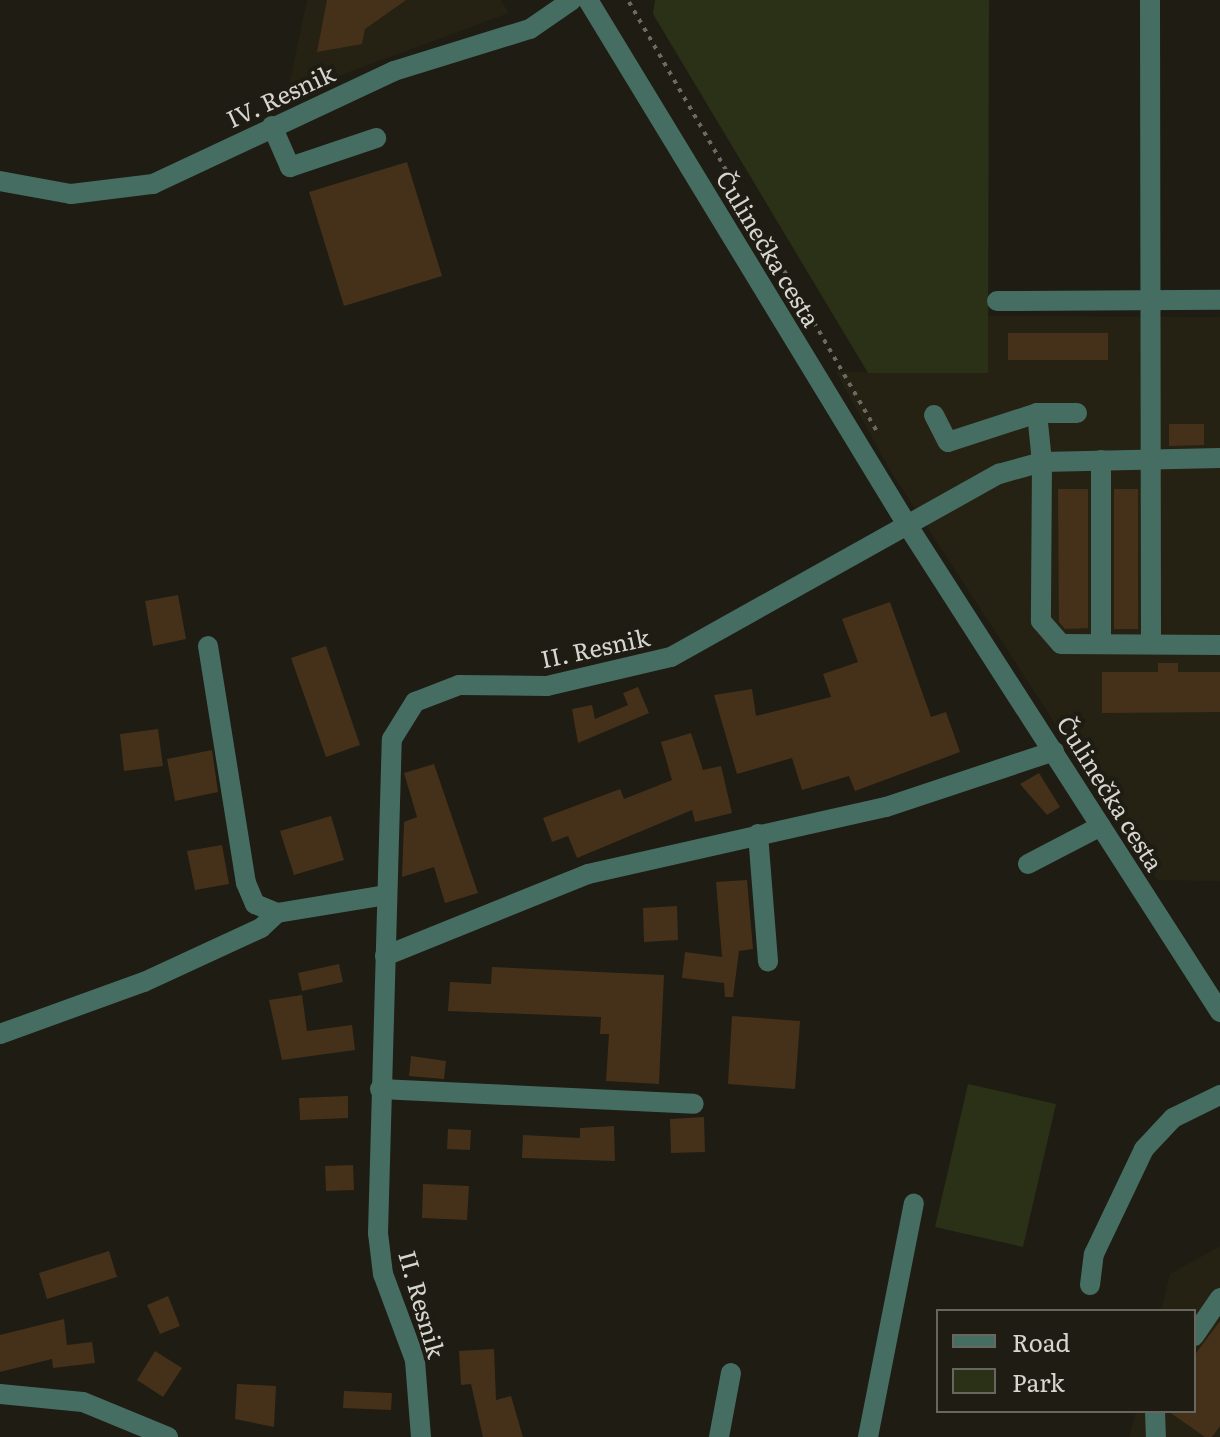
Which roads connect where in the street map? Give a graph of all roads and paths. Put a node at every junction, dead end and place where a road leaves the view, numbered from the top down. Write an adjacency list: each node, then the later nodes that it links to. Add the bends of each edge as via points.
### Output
1 (572, 0): 5 (street, IV. Resnik, via 530,29 394,71)
2 (588, 0): 19 (street, Čulinečka cesta)
3 (1150, 0): 8 (street)
4 (629, 2): 14 (path)
5 (272, 126): 6 (street, via 290,167); 7 (street, IV. Resnik, via 153,184 71,194)
6 (376, 138)
7 (0, 181)
8 (1153, 300): 9 (street); 10 (street); 15 (street)
9 (1220, 300)
10 (997, 301)
11 (1037, 413): 12 (street); 13 (street, via 948,442); 18 (street)
12 (1077, 413)
13 (934, 415)
14 (879, 435)
15 (1149, 458): 16 (street); 17 (street); 21 (street)
16 (1220, 458)
17 (1101, 460): 18 (street); 20 (street)
18 (1042, 462): 19 (street, via 999,474); 20 (street, via 1041,621 1061,644)
19 (906, 523): 24 (street, Čulinečka cesta); 28 (street, II. Resnik, via 707,642 671,657 547,686 459,685 415,702 392,739)
20 (1101, 644): 21 (street)
21 (1151, 644): 22 (street)
22 (1220, 645)
23 (208, 646): 29 (street, via 246,883 255,904)
24 (1054, 751): 25 (street, Čulinečka cesta); 26 (street, via 886,807)
25 (1101, 826): 27 (street); 32 (street, Čulinečka cesta)
26 (758, 834): 30 (street, via 588,874); 31 (street)
27 (1028, 864)
28 (386, 895): 29 (street); 30 (street, II. Resnik)
29 (277, 913): 33 (street, via 261,928 144,982)
30 (385, 956): 34 (street, II. Resnik)
31 (768, 962)
32 (1220, 1012)
33 (0, 1034)
34 (380, 1089): 36 (street); 45 (street, II. Resnik, via 383,1274 415,1360)
35 (1220, 1095): 38 (street, via 1173,1118 1144,1149 1094,1254)
36 (694, 1104)
37 (914, 1203): 47 (street)
38 (1090, 1285)
39 (1220, 1298): 40 (street)
40 (1196, 1333)
41 (731, 1373): 46 (street)
42 (0, 1394): 44 (street, via 83,1402)
43 (1155, 1413): 48 (street)
44 (168, 1437)
45 (421, 1437)
46 (719, 1437)
47 (868, 1437)
48 (1156, 1437)

